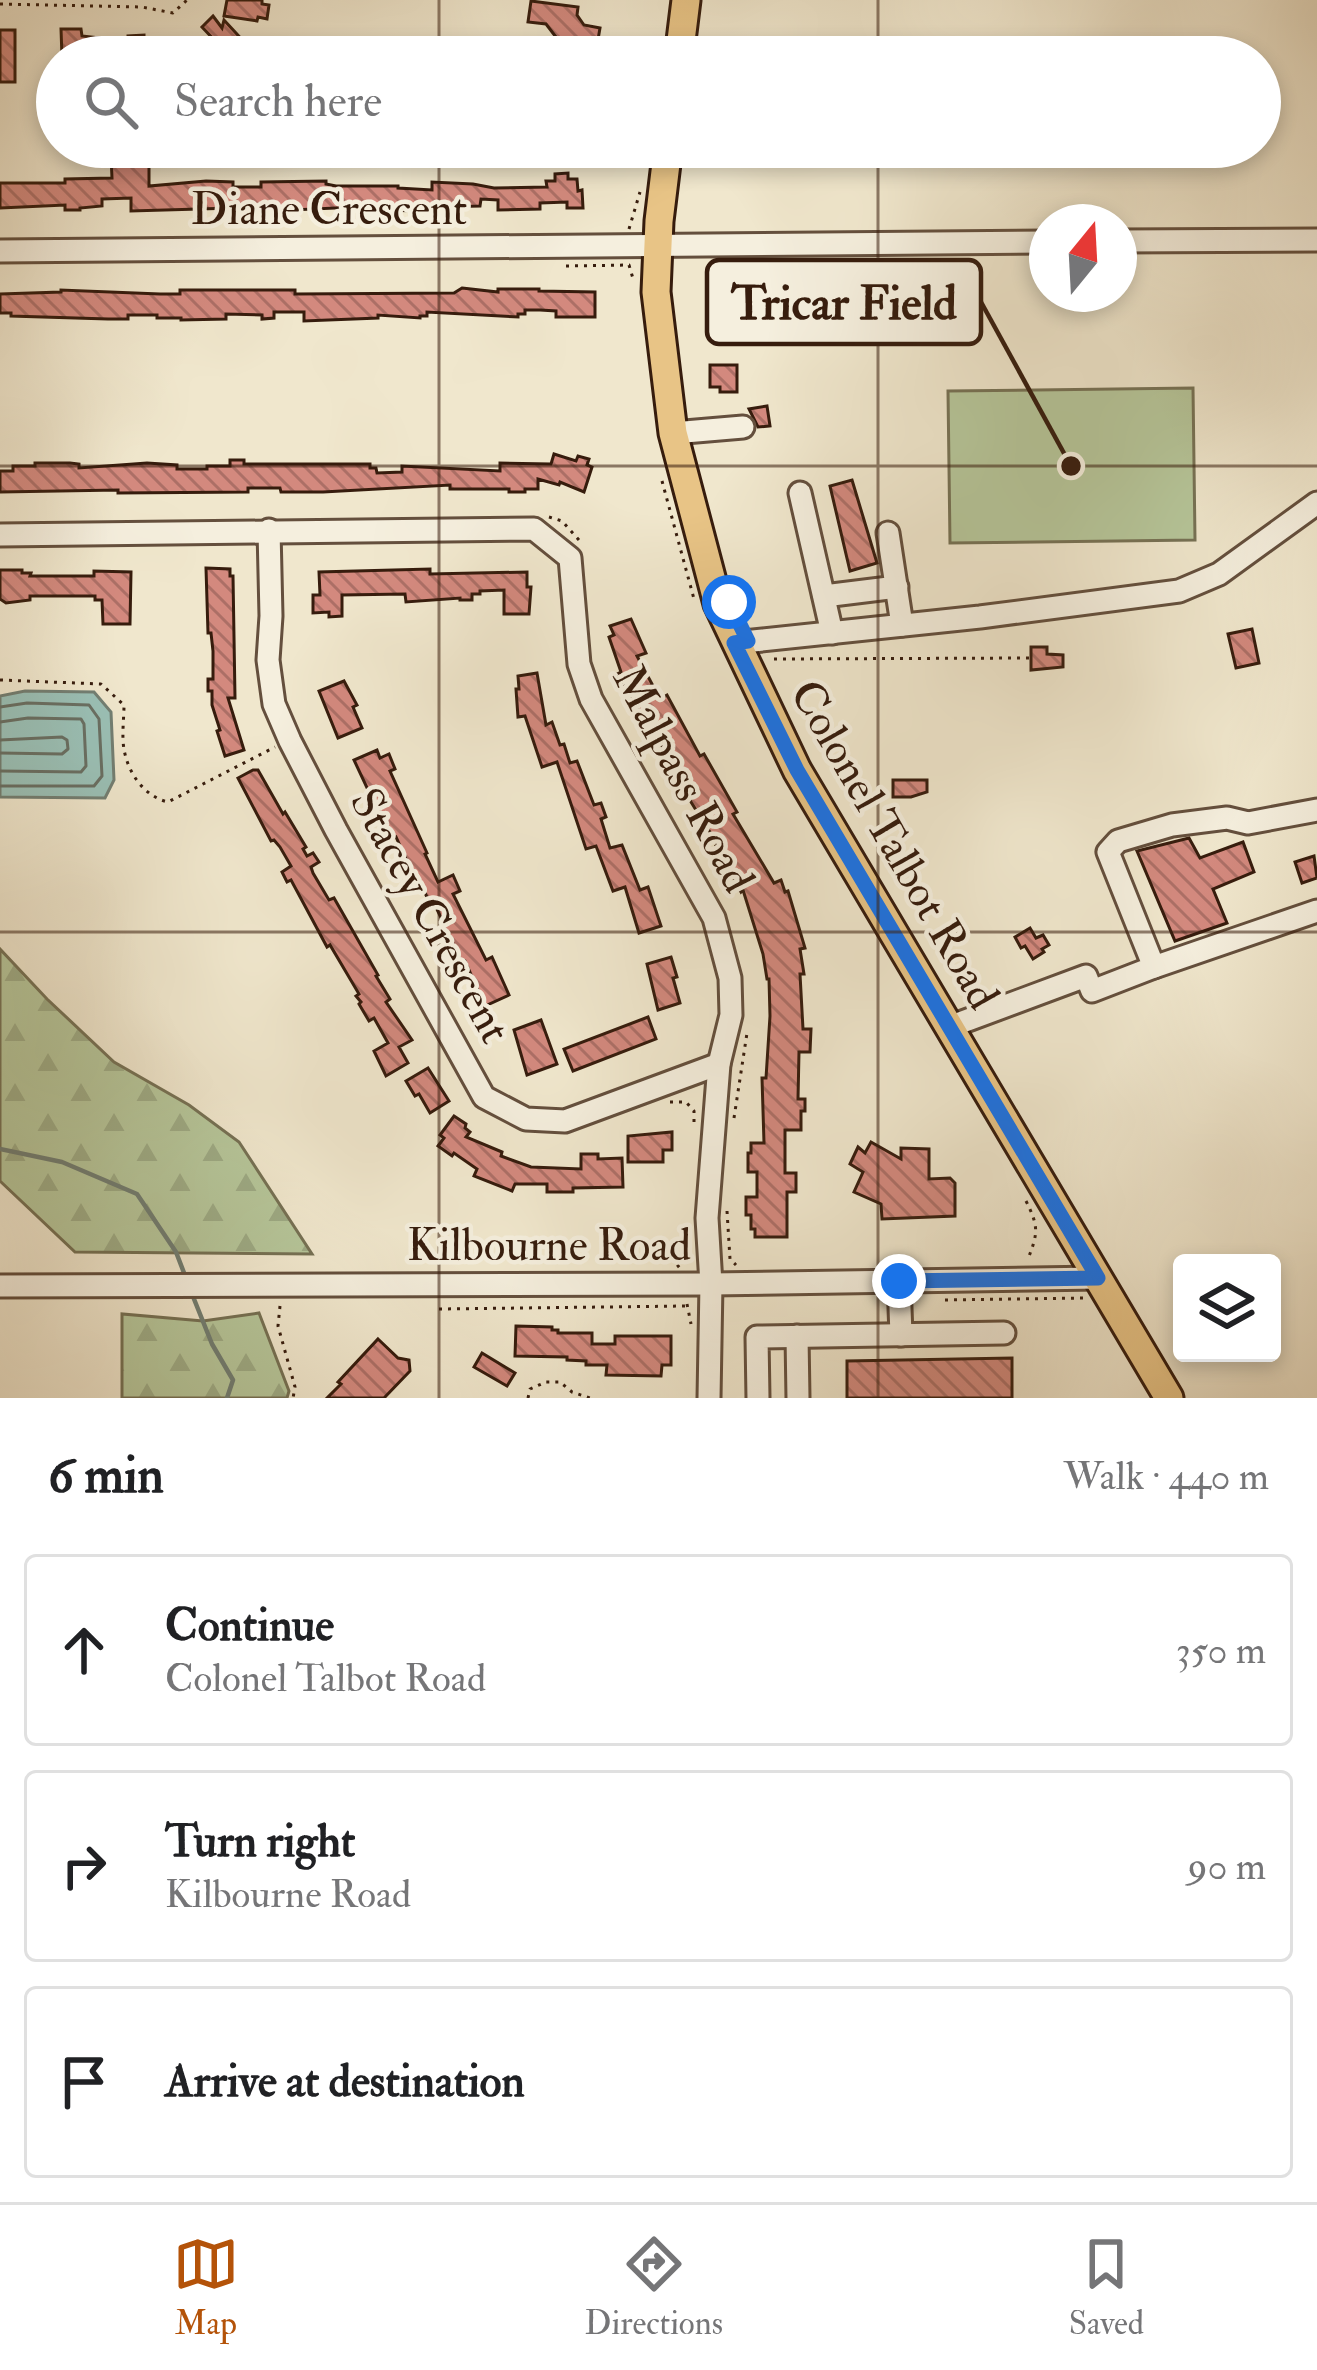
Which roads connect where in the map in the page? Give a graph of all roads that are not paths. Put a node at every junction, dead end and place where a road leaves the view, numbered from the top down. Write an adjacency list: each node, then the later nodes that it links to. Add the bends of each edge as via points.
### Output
1 (686, 0): 2 (main road)
2 (682, 36)
3 (666, 168): 7 (main road, Colonel Talbot Road)
4 (1317, 240): 5 (street)
5 (1137, 241)
6 (1029, 242): 7 (street, Diane Crescent)
7 (658, 247): 8 (street, Diane Crescent); 10 (main road, Colonel Talbot Road)
8 (0, 251)
9 (743, 427): 10 (street)
10 (673, 433): 20 (main road, Colonel Talbot Road)
11 (800, 494): 17 (street)
12 (1317, 503): 18 (street, via 1219,574 1179,591)
13 (269, 530): 15 (street, Malpass Road); 25 (street, Malpass Road, via 534,529 571,558 579,664 591,699 714,918 730,977); 25 (street, Stacey Crescent, via 274,704 484,1097 526,1119 565,1121)
14 (888, 533): 16 (street)
15 (0, 535)
16 (897, 587): 17 (street); 18 (street)
17 (824, 596): 19 (street)
18 (902, 625): 19 (street)
19 (832, 633): 20 (street)
20 (734, 643): 24 (main road, Colonel Talbot Road, via 797,770)
21 (1317, 811): 23 (street, via 1186,823 1118,841 1108,852)
22 (1317, 911): 23 (street)
23 (1154, 967): 24 (street, via 1091,991 1086,976)
24 (950, 1027): 29 (main road, Colonel Talbot Road)
25 (719, 1064): 27 (street, Malpass Road, via 707,1218)
26 (899, 1281): 27 (street, Kilbourne Road); 29 (street, Kilbourne Road); 31 (street)
27 (711, 1284): 28 (street, Kilbourne Road); 33 (street, Malpass Road)
28 (0, 1286)
29 (1095, 1288): 36 (main road, Colonel Talbot Road)
30 (1004, 1333): 31 (street)
31 (901, 1335): 32 (street)
32 (797, 1336): 34 (street, via 757,1337); 35 (street)
33 (709, 1398)
34 (758, 1398)
35 (798, 1398)
36 (1169, 1398)

